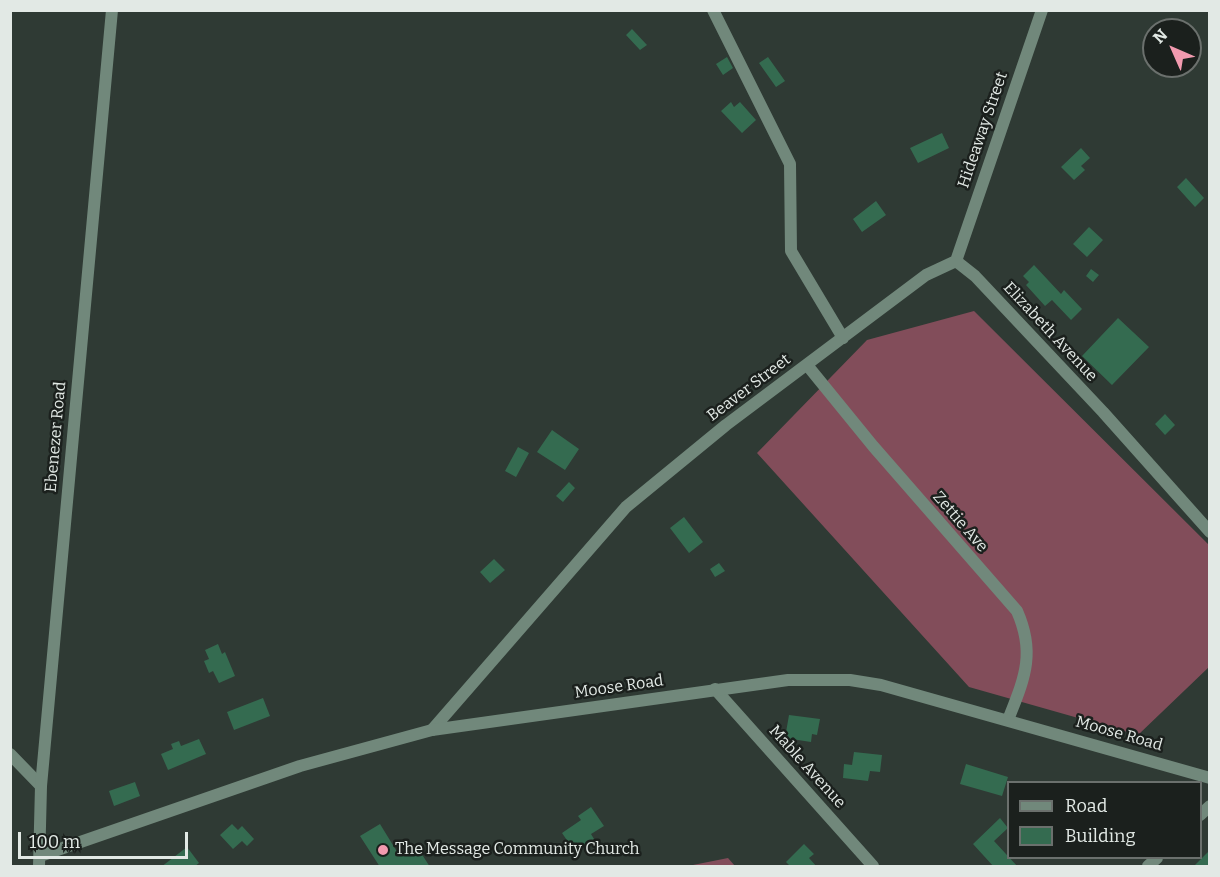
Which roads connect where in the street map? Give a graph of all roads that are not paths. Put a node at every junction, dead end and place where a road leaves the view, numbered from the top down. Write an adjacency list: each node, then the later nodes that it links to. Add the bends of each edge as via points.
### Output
1 (112, 10): 13 (street, Ebenezer Road)
2 (713, 10): 5 (street, via 790,164 791,251)
3 (1042, 10): 4 (street, Hideaway Street)
4 (956, 261): 5 (street, via 926,275); 7 (street, Elizabeth Avenue, via 975,276 1103,412)
5 (843, 338): 6 (street, Beaver Street)
6 (807, 365): 9 (street, Zettie Ave, via 1017,612 1026,632 1028,653 1021,688); 10 (street, Beaver Street, via 626,507)
7 (1209, 532)
8 (716, 689): 9 (street, Moose Road, via 788,680 850,680); 10 (street, Moose Road); 15 (street, Mable Avenue)
9 (1008, 720): 12 (street, Moose Road)
10 (432, 730): 14 (street, Moose Road, via 300,766)
11 (10, 754): 13 (street)
12 (1209, 778)
13 (41, 786): 14 (street, Ebenezer Road)
14 (39, 861)
15 (873, 867)

